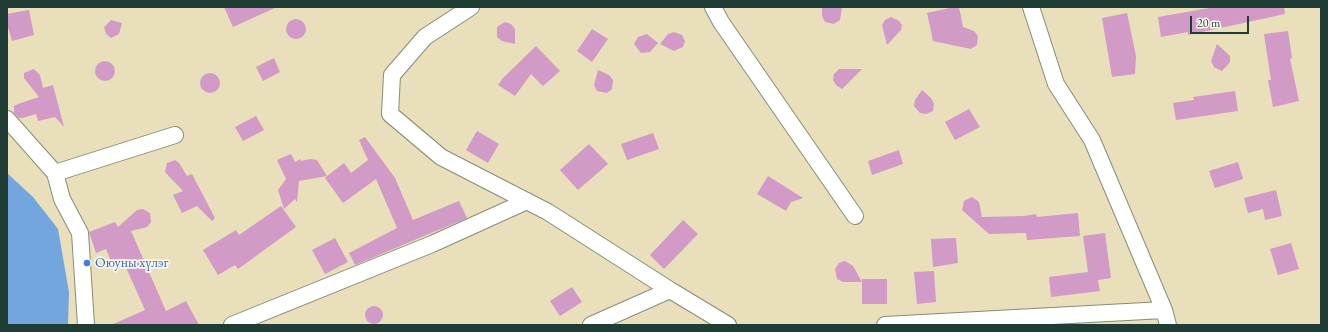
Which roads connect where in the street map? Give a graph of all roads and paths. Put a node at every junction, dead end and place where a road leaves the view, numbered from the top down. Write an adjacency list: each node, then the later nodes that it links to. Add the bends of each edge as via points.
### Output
1 (471, 7): 7 (street, via 425,37 392,75 390,114 441,157)
2 (714, 7): 8 (street, via 720,22)
3 (1031, 7): 10 (street, via 1056,84 1092,140)
4 (7, 119): 6 (street)
5 (175, 136): 6 (street)
6 (55, 173): 11 (street, via 62,199 80,233)
7 (527, 202): 9 (street, via 555,216); 12 (street, via 432,244)
8 (855, 216)
9 (670, 290): 13 (street); 14 (street)
10 (1166, 318): 15 (street)
11 (86, 325)
12 (232, 325)
13 (591, 325)
14 (728, 325)
15 (885, 325)

